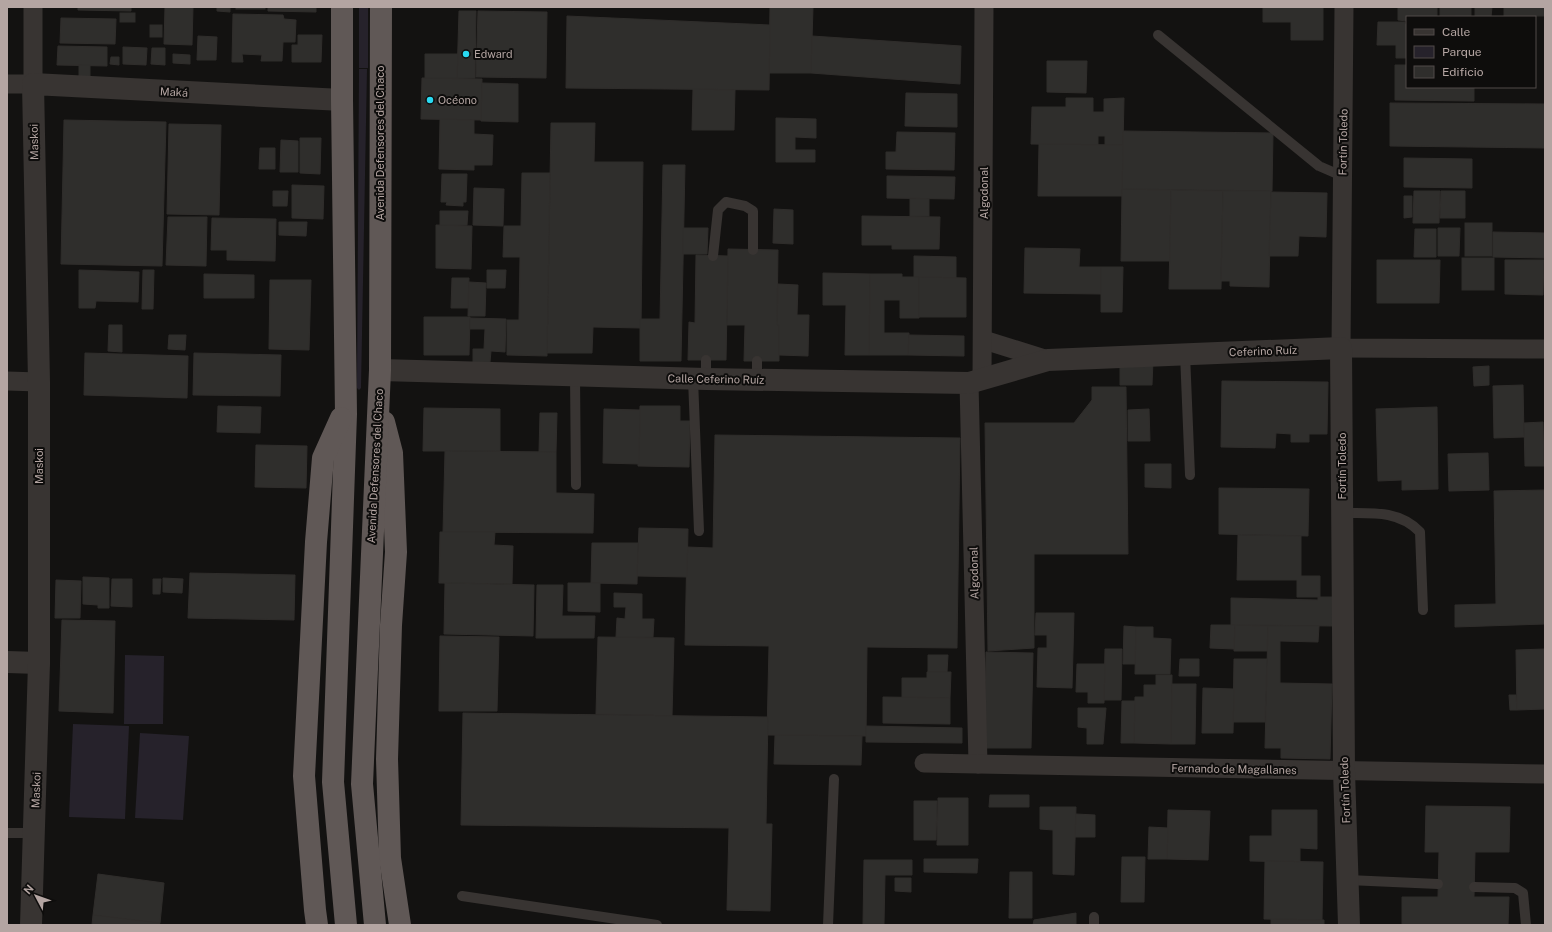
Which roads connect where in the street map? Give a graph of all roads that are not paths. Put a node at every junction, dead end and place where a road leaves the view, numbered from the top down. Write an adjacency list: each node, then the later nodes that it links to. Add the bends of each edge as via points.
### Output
1 (33, 7): 8 (street, Maskoi)
2 (342, 7): 9 (highway)
3 (381, 7): 18 (highway, Avenida Defensores del Chaco)
4 (984, 7): 13 (street, Algodonal)
5 (1344, 7): 10 (street, Fortín Toledo)
6 (1158, 36): 10 (lane, via 1319,166)
7 (7, 84): 8 (street, Maká)
8 (33, 84): 9 (street, Maká); 23 (street, Maskoi)
9 (342, 100): 25 (highway)
10 (1342, 176): 14 (street, Fortín Toledo)
11 (753, 250): 12 (lane, via 753,211 745,206 726,202 718,210)
12 (713, 256)
13 (984, 340): 17 (street, Ceferino Ruíz); 22 (street, Algodonal)
14 (1341, 348): 15 (street, Ceferino Ruíz); 16 (street, Ceferino Ruíz); 28 (street, Fortín Toledo)
15 (1545, 349)
16 (1185, 354): 17 (street, Ceferino Ruíz); 26 (lane)
17 (1048, 360): 22 (street, Calle Ceferino Ruíz)
18 (380, 370): 20 (street, Calle Ceferino Ruíz); 24 (highway, Avenida Defensores del Chaco)
19 (702, 373): 20 (street, Calle Ceferino Ruíz); 22 (street, Calle Ceferino Ruíz, via 757,370); 29 (lane)
20 (575, 376): 27 (lane)
21 (7, 381): 23 (street)
22 (976, 381): 34 (street, Algodonal)
23 (39, 382): 32 (street, Maskoi)
24 (378, 405): 47 (highway, Avenida Defensores del Chaco, via 362,784); 48 (highway, via 392,453 396,537 387,759 390,858)
25 (346, 411): 45 (highway, via 323,458 316,542 304,776); 46 (highway, via 333,782)
26 (1190, 475)
27 (576, 485)
28 (1342, 513): 30 (lane, via 1382,514 1401,518 1411,522 1420,532); 35 (street, Fortín Toledo)
29 (699, 531)
30 (1424, 610)
31 (7, 662): 32 (street)
32 (40, 663): 38 (street, Maskoi)
33 (924, 763): 34 (street, Fernando de Magallanes)
34 (978, 764): 35 (street, Fernando de Magallanes)
35 (1344, 771): 36 (street, Fernando de Magallanes); 40 (street, Fortín Toledo)
36 (1545, 774)
37 (834, 778): 50 (lane)
38 (34, 833): 39 (lane); 44 (street, Maskoi)
39 (7, 834)
40 (1348, 880): 41 (lane); 51 (street, Fortín Toledo)
41 (1438, 884)
42 (1474, 887): 52 (lane, via 1515,888 1523,893)
43 (462, 896): 49 (lane)
44 (31, 925)
45 (318, 925)
46 (346, 925)
47 (375, 925)
48 (400, 925)
49 (656, 925)
50 (828, 925)
51 (1349, 925)
52 (1526, 925)

